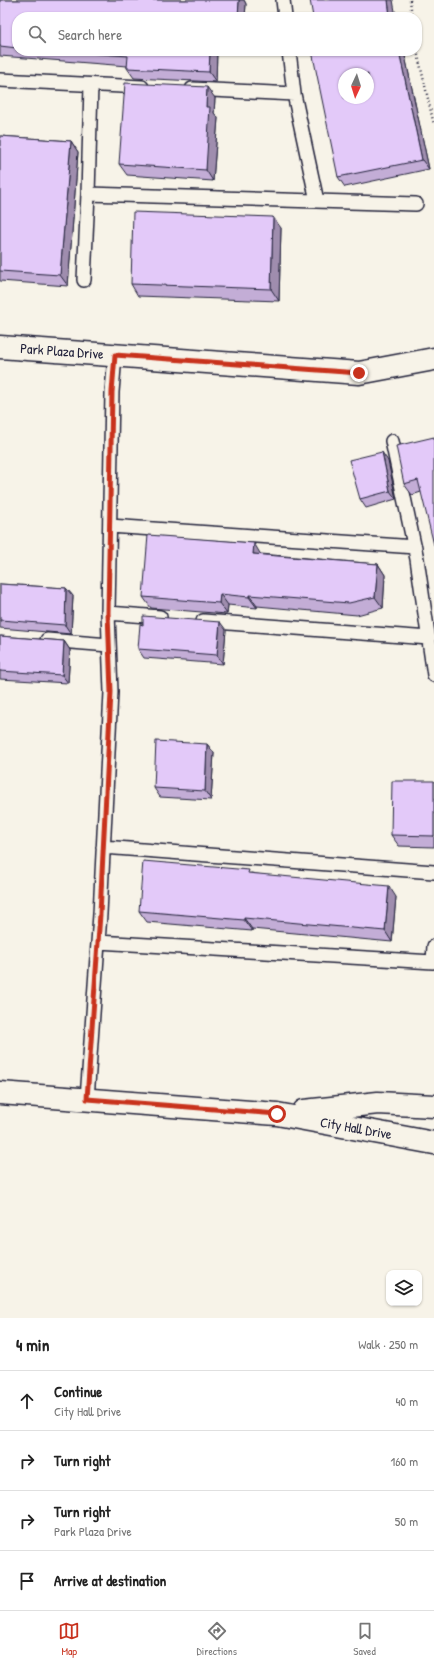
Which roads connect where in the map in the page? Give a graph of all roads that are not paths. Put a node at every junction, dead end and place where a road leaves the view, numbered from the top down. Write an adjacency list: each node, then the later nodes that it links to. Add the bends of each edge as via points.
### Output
1 (283, 0): 2 (lane)
2 (284, 12)
3 (290, 56): 8 (lane)
4 (0, 80): 5 (lane)
5 (91, 85): 6 (lane); 9 (lane)
6 (154, 88)
7 (177, 89): 8 (lane)
8 (294, 94): 10 (lane)
9 (88, 194): 10 (lane); 12 (lane)
10 (317, 201): 11 (lane)
11 (416, 204)
12 (84, 280)
13 (0, 347): 14 (street, Park Plaza Drive)
14 (115, 355): 15 (street, Park Plaza Drive, via 359,373); 17 (lane)
15 (434, 360)
16 (392, 441): 18 (lane)
17 (110, 526): 18 (lane); 19 (lane)
18 (415, 547): 22 (lane)
19 (108, 613): 20 (lane); 24 (lane)
20 (170, 618)
21 (194, 620): 22 (lane)
22 (429, 638): 25 (lane)
23 (31, 639): 24 (lane)
24 (109, 645): 26 (lane, via 111,692)
25 (434, 674)
26 (103, 847): 27 (lane); 28 (lane)
27 (434, 872)
28 (98, 942): 29 (lane, via 433,962); 31 (lane)
29 (434, 946)
30 (0, 1093): 31 (street, City Hall Drive)
31 (87, 1099): 33 (street, City Hall Drive)
32 (434, 1106): 33 (street, City Hall Drive, via 378,1104)
33 (277, 1114): 34 (street, City Hall Drive)
34 (434, 1143)

